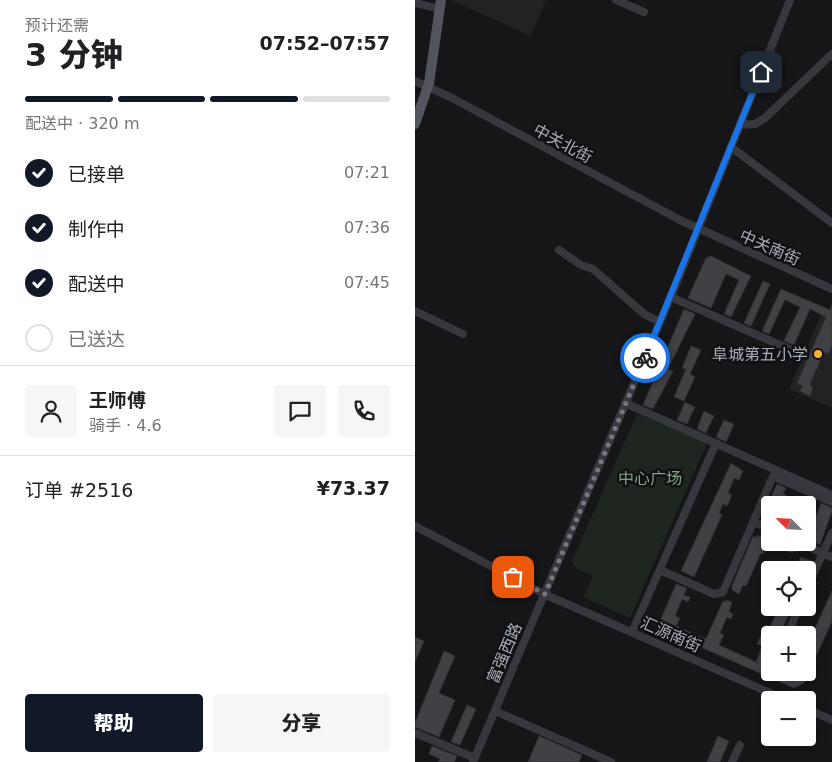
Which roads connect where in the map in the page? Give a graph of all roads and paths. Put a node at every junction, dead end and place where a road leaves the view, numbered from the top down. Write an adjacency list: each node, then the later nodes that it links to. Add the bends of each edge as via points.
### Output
1 (616, 0): 5 (street)
2 (789, 0): 10 (street, 富强西路)
3 (415, 3): 4 (street)
4 (441, 4): 8 (main road)
5 (644, 12)
6 (832, 54): 10 (street, via 765,118 755,124)
7 (415, 81): 8 (street, 中关北街)
8 (428, 87): 9 (main road); 13 (street, 中关北街)
9 (415, 124)
10 (740, 126): 11 (street, 富强西路)
11 (731, 147): 12 (street); 13 (street, 富强西路)
12 (832, 222)
13 (698, 230): 15 (street, 中关南街); 16 (street, 富强西路)
14 (559, 250): 18 (street, via 593,269 644,314)
15 (832, 289)
16 (671, 297): 18 (street, 富强西路); 20 (street)
17 (415, 311): 19 (street)
18 (660, 322): 21 (street, 富强西路)
19 (463, 334)
20 (798, 353)
21 (625, 403): 22 (street); 34 (street, 富强西路)
22 (716, 443): 23 (street); 33 (street)
23 (832, 494)
24 (832, 502): 25 (street, via 773,476)
25 (753, 522): 26 (street); 33 (street, via 723,592 714,594)
26 (761, 525)
27 (415, 526): 34 (street, 汇源南街)
28 (832, 533): 30 (street)
29 (816, 550): 30 (street)
30 (823, 553): 31 (street); 32 (street)
31 (832, 557)
32 (816, 568)
33 (660, 570): 35 (street)
34 (545, 594): 35 (street, 汇源南街); 38 (street, 富强西路)
35 (632, 632): 36 (street, 汇源南街)
36 (766, 691)
37 (832, 710): 40 (street)
38 (495, 711): 43 (street, 富强西路); 44 (street)
39 (816, 714): 40 (street)
40 (830, 719)
41 (415, 733): 43 (street)
42 (739, 745): 45 (street)
43 (474, 760)
44 (611, 762)
45 (732, 762)

